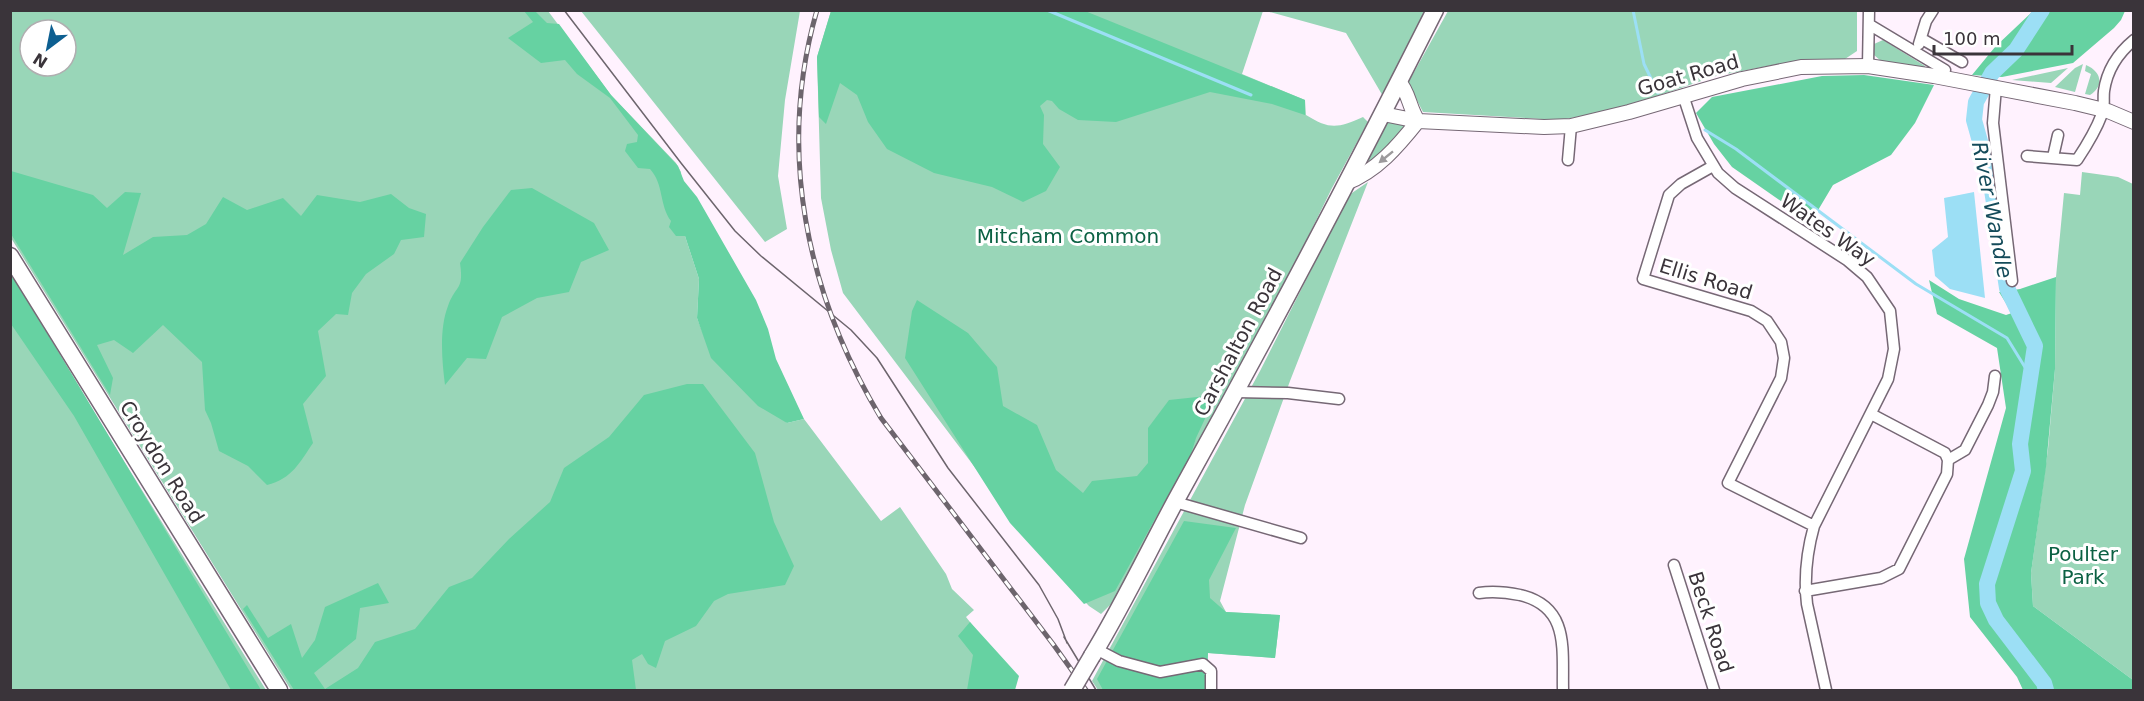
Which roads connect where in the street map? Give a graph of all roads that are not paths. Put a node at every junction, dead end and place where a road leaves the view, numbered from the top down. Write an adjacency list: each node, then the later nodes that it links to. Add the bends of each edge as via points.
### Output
1 (1435, 10): 11 (main road, Carshalton Road)
2 (1869, 10): 4 (street)
3 (1934, 10): 5 (street, via 1926,21)
4 (1870, 25): 7 (street); 9 (street)
5 (1922, 39): 7 (street); 8 (street)
6 (2133, 40): 14 (street, via 2109,70)
7 (1914, 52): 10 (street)
8 (1962, 62)
9 (1868, 66): 12 (street, Goat Road); 13 (street, Goat Road, via 1801,67)
10 (1945, 70)
11 (1399, 82): 15 (main road, Carshalton Road); 16 (street)
12 (1996, 87): 14 (street, Goat Road); 26 (street, via 1994,130)
13 (1683, 96): 18 (street, Goat Road); 23 (street, Wates Way, via 1697,138)
14 (2103, 110): 17 (street, Goat Road); 21 (street, via 2078,160)
15 (1383, 114): 16 (street, Goat Road); 24 (main road, Carshalton Road)
16 (1418, 121): 18 (street, Goat Road); 24 (street, one-way to 24, via 1399,147)
17 (2133, 122)
18 (1571, 126): 22 (street)
19 (2058, 135): 21 (street)
20 (2027, 156): 21 (street)
21 (2054, 157)
22 (1568, 159)
23 (1713, 166): 30 (street, Wates Way, via 1735,188 1847,260 1867,277 1890,311 1894,349 1890,372); 33 (street, Ellis Road, via 1669,195 1643,279 1751,311 1772,327 1783,351 1781,378 1728,483)
24 (1346, 183): 28 (main road, Carshalton Road)
25 (10, 256): 39 (main road, Croydon Road)
26 (2012, 281)
27 (1995, 376): 31 (street, via 1991,398 1965,450)
28 (1237, 392): 29 (street); 32 (main road, Carshalton Road)
29 (1340, 399)
30 (1871, 414): 31 (street, via 1939,449); 33 (street, Wates Way)
31 (1948, 460): 36 (street, via 1947,474 1899,570 1873,580)
32 (1175, 502): 34 (street); 38 (main road, Carshalton Road)
33 (1814, 526): 36 (street, Wates Way)
34 (1301, 538)
35 (1674, 565): 43 (street, Beck Road)
36 (1805, 591): 44 (street, Wates Way)
37 (1479, 593): 42 (street, via 1500,591 1531,598 1553,613 1561,638)
38 (1094, 652): 40 (main road, Carshalton Road, bridge); 41 (street, via 1160,672 1203,664 1211,671)
39 (279, 690)
40 (1072, 690)
41 (1211, 690)
42 (1563, 690)
43 (1714, 690)
44 (1826, 690)

